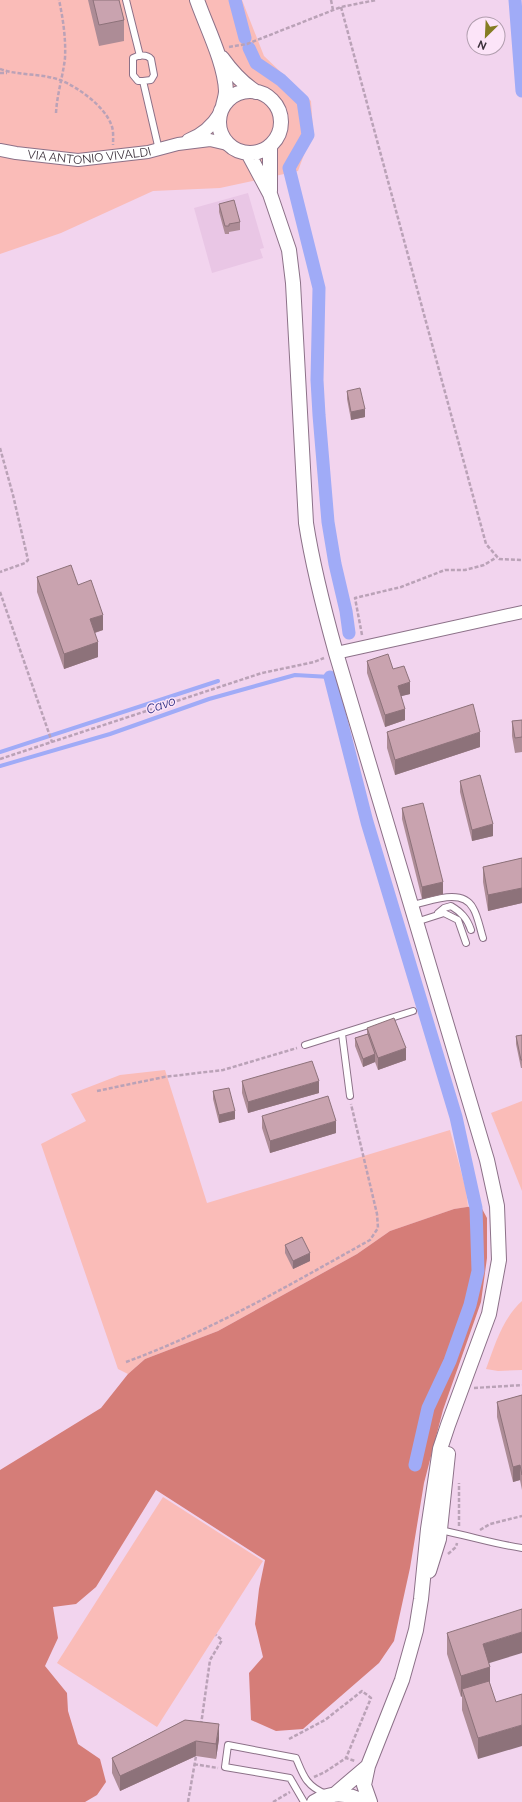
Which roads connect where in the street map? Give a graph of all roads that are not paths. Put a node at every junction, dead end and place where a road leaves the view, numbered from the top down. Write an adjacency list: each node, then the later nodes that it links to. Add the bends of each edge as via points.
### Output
1 (126, 0): 4 (lane)
2 (197, 0): 3 (street)
3 (216, 50): 6 (street, via 231,71); 7 (street, via 226,91)
4 (140, 56): 5 (lane, via 133,58 133,76); 5 (lane, via 149,57 154,75 151,80)
5 (142, 81): 12 (lane)
6 (256, 92): 7 (street, via 239,93 228,100); 10 (street, via 275,104 281,119 279,132)
7 (222, 110): 8 (street, VIA ANTONIO VIVALDI, via 214,123 196,137); 9 (street, via 219,128)
8 (178, 144): 9 (street, VIA ANTONIO VIVALDI, via 210,140); 12 (street, VIA ANTONIO VIVALDI)
9 (227, 144): 13 (street, via 240,152)
10 (270, 146): 13 (street, via 256,153); 14 (street)
11 (0, 150): 12 (street, VIA ANTONIO VIVALDI, via 78,160)
12 (159, 150)
13 (248, 153): 14 (street)
14 (270, 194): 16 (street, via 289,250 294,282 306,523 312,559)
15 (522, 612): 16 (street)
16 (336, 654): 17 (street)
17 (412, 905): 19 (street); 21 (lane, via 454,896 466,899 473,908)
18 (435, 915): 19 (lane); 20 (lane, via 451,906 462,913); 22 (lane, via 444,912 458,920)
19 (416, 922): 27 (street, via 487,1160 497,1206 499,1260 489,1314 457,1402)
20 (471, 930)
21 (483, 938)
22 (466, 943)
23 (413, 1011): 24 (lane)
24 (342, 1034): 25 (lane); 26 (lane)
25 (305, 1045)
26 (350, 1096)
27 (434, 1530): 28 (lane); 29 (street, via 410,1656)
28 (522, 1548)
29 (368, 1766): 30 (street); 34 (street, via 364,1785)
30 (332, 1795): 31 (lane, via 319,1791 306,1781 296,1758 228,1745 225,1767 290,1778); 32 (street); 33 (street, via 351,1796)
31 (304, 1802)
32 (314, 1802)
33 (363, 1802)
34 (370, 1802)

